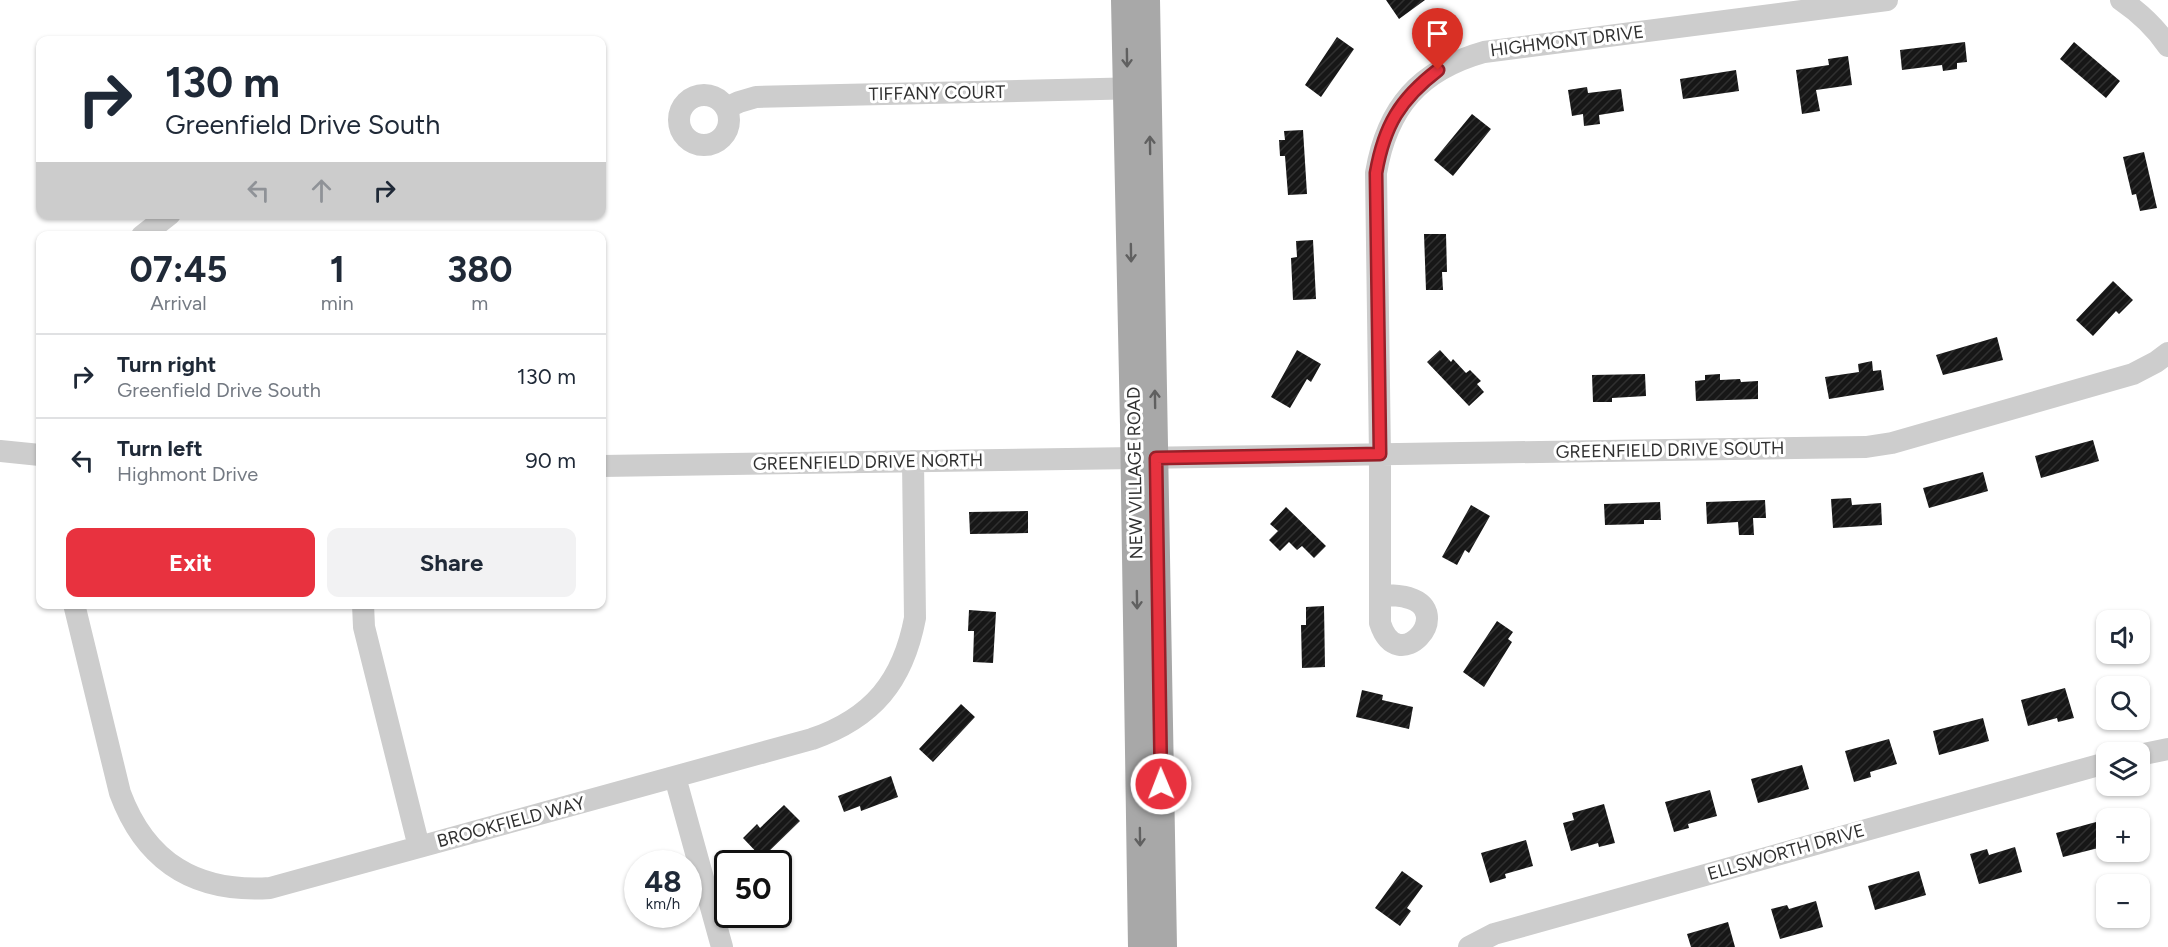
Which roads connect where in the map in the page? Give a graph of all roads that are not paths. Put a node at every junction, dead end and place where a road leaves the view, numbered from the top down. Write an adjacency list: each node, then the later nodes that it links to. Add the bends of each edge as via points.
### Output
1 (1125, 0): 6 (main road, NEW VILLAGE ROAD, one-way to 6)
2 (1146, 0): 6 (main road, NEW VILLAGE ROAD)
3 (1887, 0): 12 (street, HIGHMONT DRIVE, via 1484,52 1461,58 1418,86 1391,121 1380,147 1376,173)
4 (2122, 0): 5 (street, via 2142,15)
5 (2168, 46)
6 (1139, 88): 7 (street, TIFFANY COURT, via 756,98); 14 (main road, NEW VILLAGE ROAD)
7 (726, 108)
8 (164, 219): 9 (street)
9 (148, 231)
10 (2168, 353): 12 (street, GREENFIELD DRIVE SOUTH, via 2133,374 1866,447)
11 (0, 451): 13 (street)
12 (1380, 454): 14 (street, GREENFIELD DRIVE SOUTH); 17 (street, HIGHMONT DRIVE)
13 (36, 455)
14 (1145, 457): 15 (street, GREENFIELD DRIVE NORTH); 26 (main road, NEW VILLAGE ROAD, one-way to 26); 27 (main road, NEW VILLAGE ROAD)
15 (913, 461): 16 (street, GREENFIELD DRIVE NORTH); 23 (street, BROOKFIELD WAY, via 915,618 902,664 890,685 874,704 835,731)
16 (606, 466)
17 (1381, 595)
18 (75, 609): 24 (street, BROOKFIELD WAY, via 127,812 155,852 175,868 224,887 270,888)
19 (363, 609): 24 (street, via 364,627)
20 (2168, 749): 21 (street)
21 (2150, 753)
22 (2096, 766): 28 (street, ELLSWORTH DRIVE, via 1494,934)
23 (675, 777): 24 (street, BROOKFIELD WAY); 25 (street)
24 (419, 847)
25 (722, 947)
26 (1142, 947)
27 (1163, 947)
28 (1469, 947)

